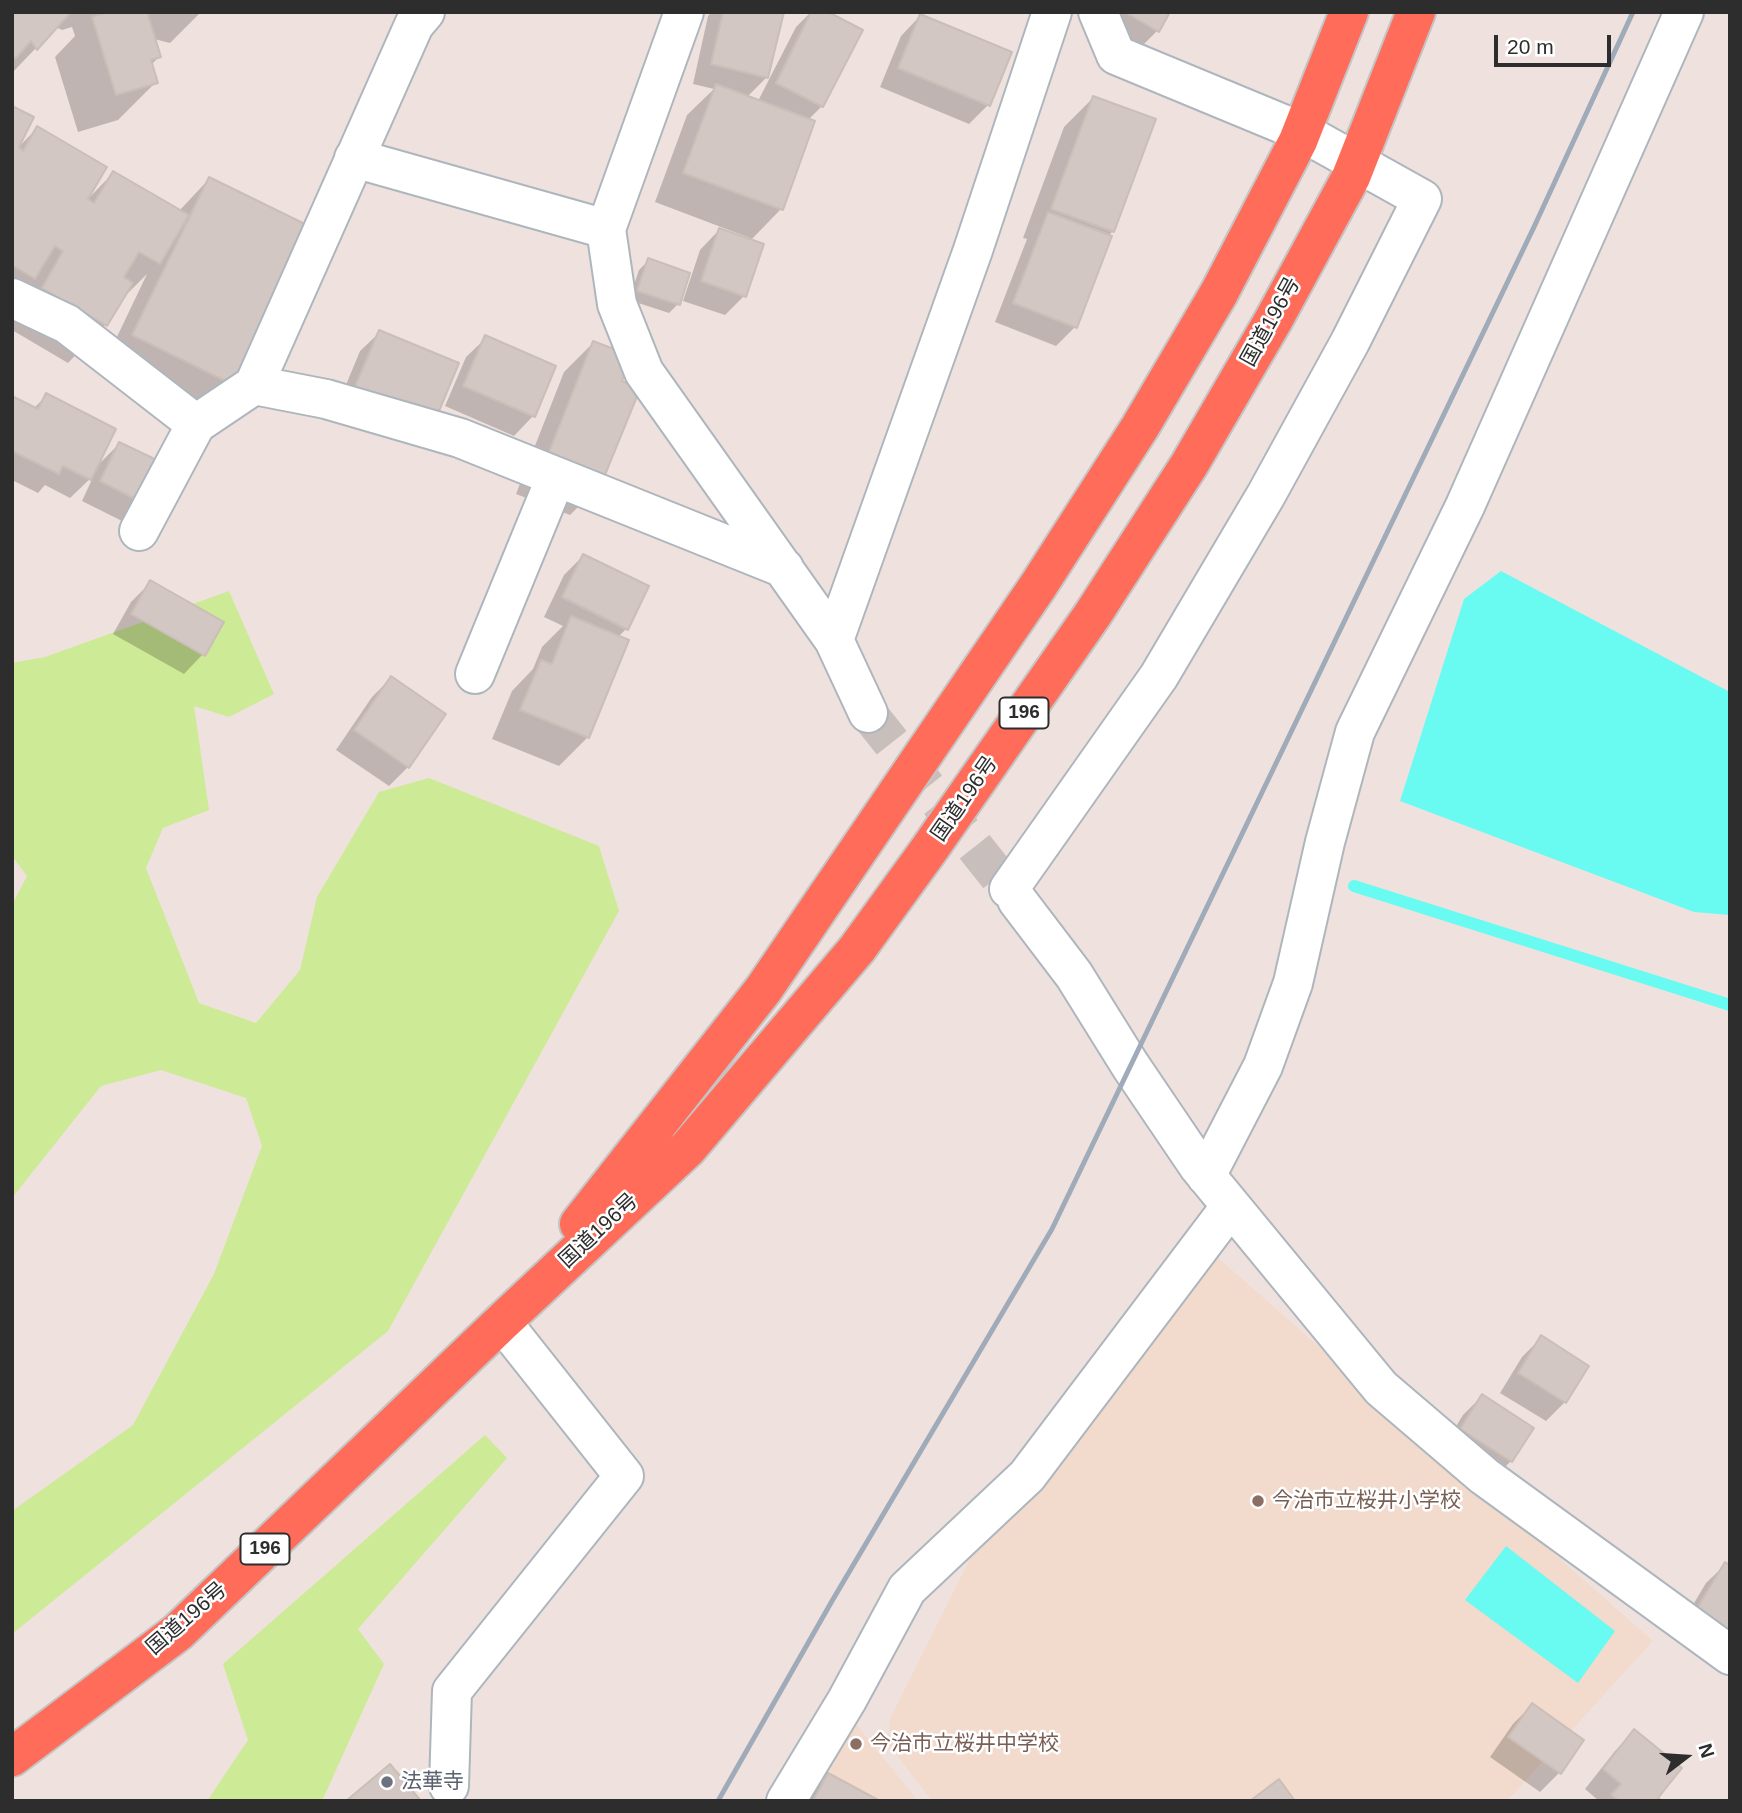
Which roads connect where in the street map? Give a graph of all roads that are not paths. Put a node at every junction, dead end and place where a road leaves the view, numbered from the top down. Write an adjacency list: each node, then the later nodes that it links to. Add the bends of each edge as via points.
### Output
1 (425, 12): 9 (street, via 414,25)
2 (684, 12): 11 (street)
3 (1052, 12): 18 (street)
4 (1098, 12): 8 (street, via 1116,55)
5 (1349, 12): 8 (highway, 国道196号 / 196)
6 (1416, 12): 10 (highway, 国道196号 / 196)
7 (1685, 12): 21 (street, via 1465,506 1355,732 1293,983 1263,1066)
8 (1302, 132): 10 (street); 23 (highway, 国道196号 / 196, via 1219,293 1140,428 1030,597 763,990)
9 (354, 158): 11 (street); 13 (street)
10 (1357, 161): 21 (street, via 1422,199 1266,495 1159,676 1013,894 1074,975); 23 (highway, 国道196号 / 196, via 1189,465 1093,614 865,938 688,1148)
11 (606, 229): 17 (street, via 617,304 643,372)
12 (12, 298): 14 (street, via 67,324)
13 (254, 385): 14 (street); 15 (street, via 326,399 460,439)
14 (196, 424): 16 (street)
15 (556, 477): 17 (street); 19 (street)
16 (139, 531)
17 (784, 568): 18 (street)
18 (834, 640): 20 (street)
19 (475, 674)
20 (868, 713)
21 (1206, 1176): 22 (street)
22 (1231, 1206): 24 (street, via 1381,1388 1484,1476); 27 (street, via 1027,1476 907,1589)
23 (502, 1322): 25 (highway, 国道196号 / 196, via 178,1632); 26 (street, via 624,1476 452,1692)
24 (1730, 1655)
25 (12, 1757)
26 (449, 1786)
27 (786, 1801)

